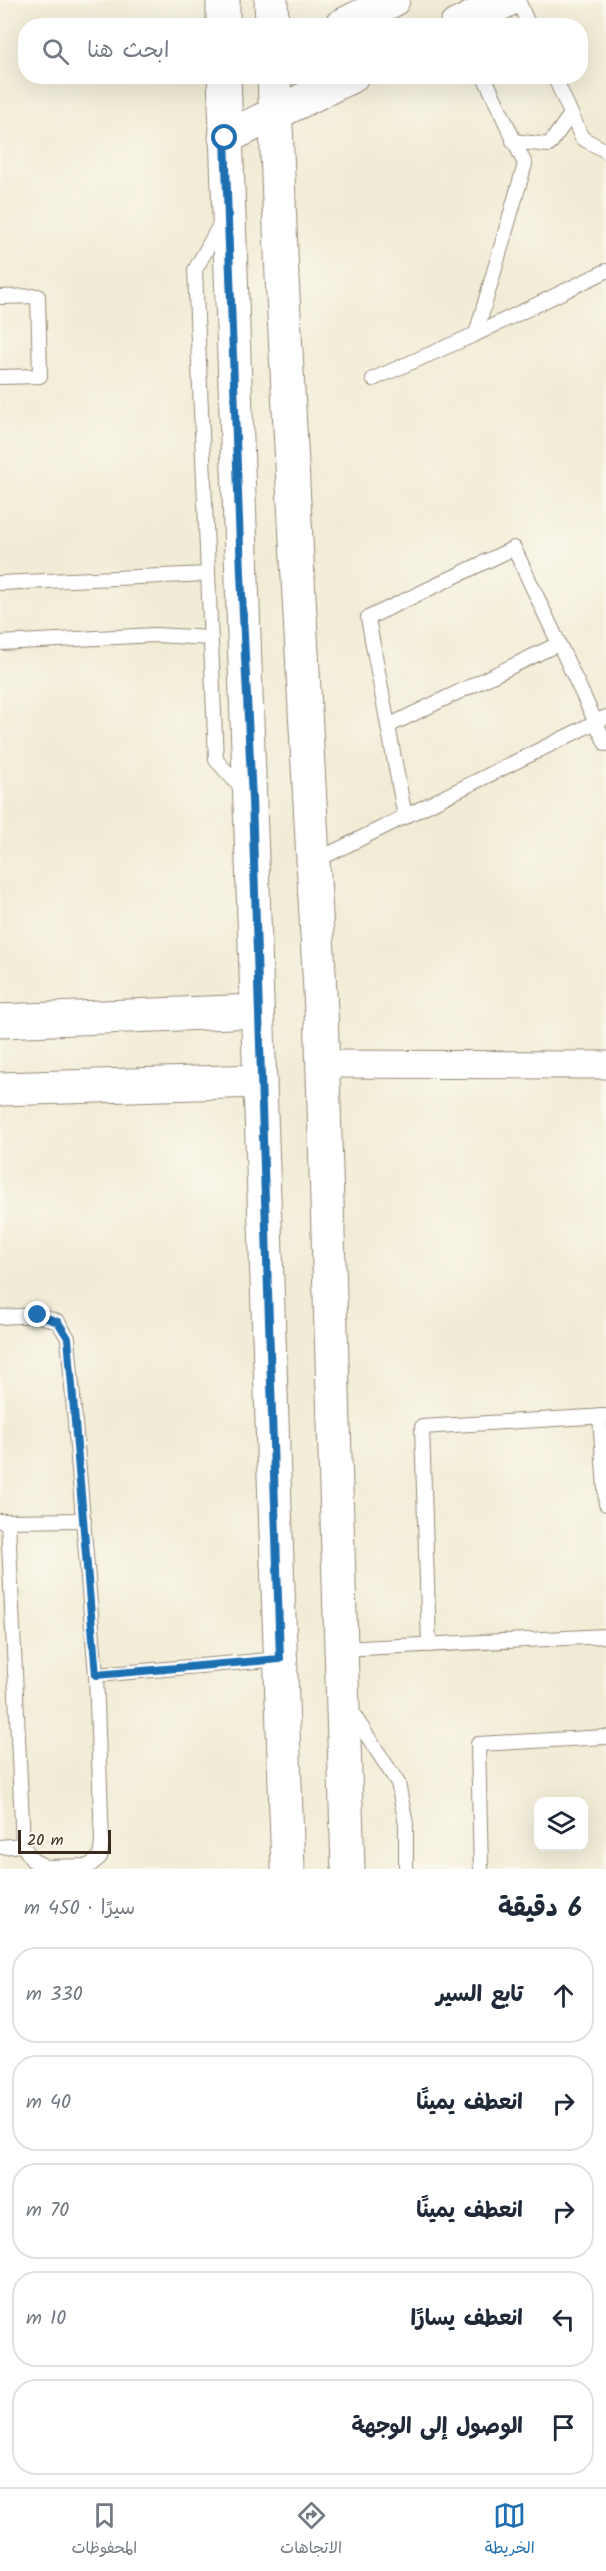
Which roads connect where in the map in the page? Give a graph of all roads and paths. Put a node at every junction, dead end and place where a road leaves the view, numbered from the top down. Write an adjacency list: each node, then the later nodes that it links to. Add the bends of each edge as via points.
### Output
1 (223, 0): 6 (street)
2 (271, 0): 7 (street)
3 (393, 0): 8 (street)
4 (508, 0): 9 (street)
5 (518, 0): 10 (lane)
6 (224, 18)
7 (272, 18)
8 (356, 18)
9 (472, 18)
10 (526, 18)
11 (227, 84): 18 (street)
12 (274, 84): 16 (street)
13 (336, 84): 16 (street)
14 (488, 84): 19 (lane)
15 (558, 84): 17 (lane)
16 (275, 114): 18 (street); 37 (street)
17 (571, 114): 19 (lane, via 549,145); 20 (lane, via 582,138)
18 (225, 138): 21 (street)
19 (513, 141): 24 (lane, via 525,164)
20 (606, 151)
21 (228, 211): 27 (lane, via 195,270); 35 (street)
22 (606, 271): 24 (lane)
23 (0, 297): 25 (lane, via 38,296 40,376)
24 (476, 334): 26 (lane)
25 (0, 377)
26 (373, 380)
27 (208, 574): 28 (lane); 29 (lane)
28 (0, 583)
29 (211, 638): 30 (lane, via 155,635); 35 (lane, via 216,760)
30 (0, 643)
31 (558, 644): 32 (lane); 33 (lane); 33 (lane, via 514,548 368,618)
32 (601, 720): 34 (lane); 36 (lane)
33 (388, 726): 36 (lane)
34 (606, 744)
35 (252, 800): 38 (street)
36 (405, 817): 37 (lane)
37 (313, 862): 40 (street)
38 (257, 1011): 39 (street); 42 (street)
39 (0, 1021)
40 (322, 1064): 41 (street); 51 (street)
41 (606, 1065)
42 (260, 1081): 43 (street); 52 (street)
43 (0, 1089)
44 (0, 1317): 47 (lane, via 38,1315 58,1322 68,1338)
45 (603, 1416): 46 (lane); 50 (lane, via 422,1427)
46 (606, 1504)
47 (84, 1520): 48 (lane); 53 (lane)
48 (4, 1521): 56 (lane)
49 (606, 1636): 50 (lane)
50 (429, 1645): 51 (lane)
51 (341, 1649): 54 (street)
52 (280, 1659): 53 (lane); 58 (street)
53 (96, 1675): 56 (lane, via 100,1857 89,1866 46,1867 32,1860)
54 (343, 1700): 59 (street); 60 (lane, via 398,1784 406,1824)
55 (606, 1737): 61 (lane, via 478,1744)
56 (23, 1845): 57 (lane)
57 (0, 1847)
58 (288, 1869)
59 (348, 1869)
60 (406, 1869)
61 (481, 1869)

